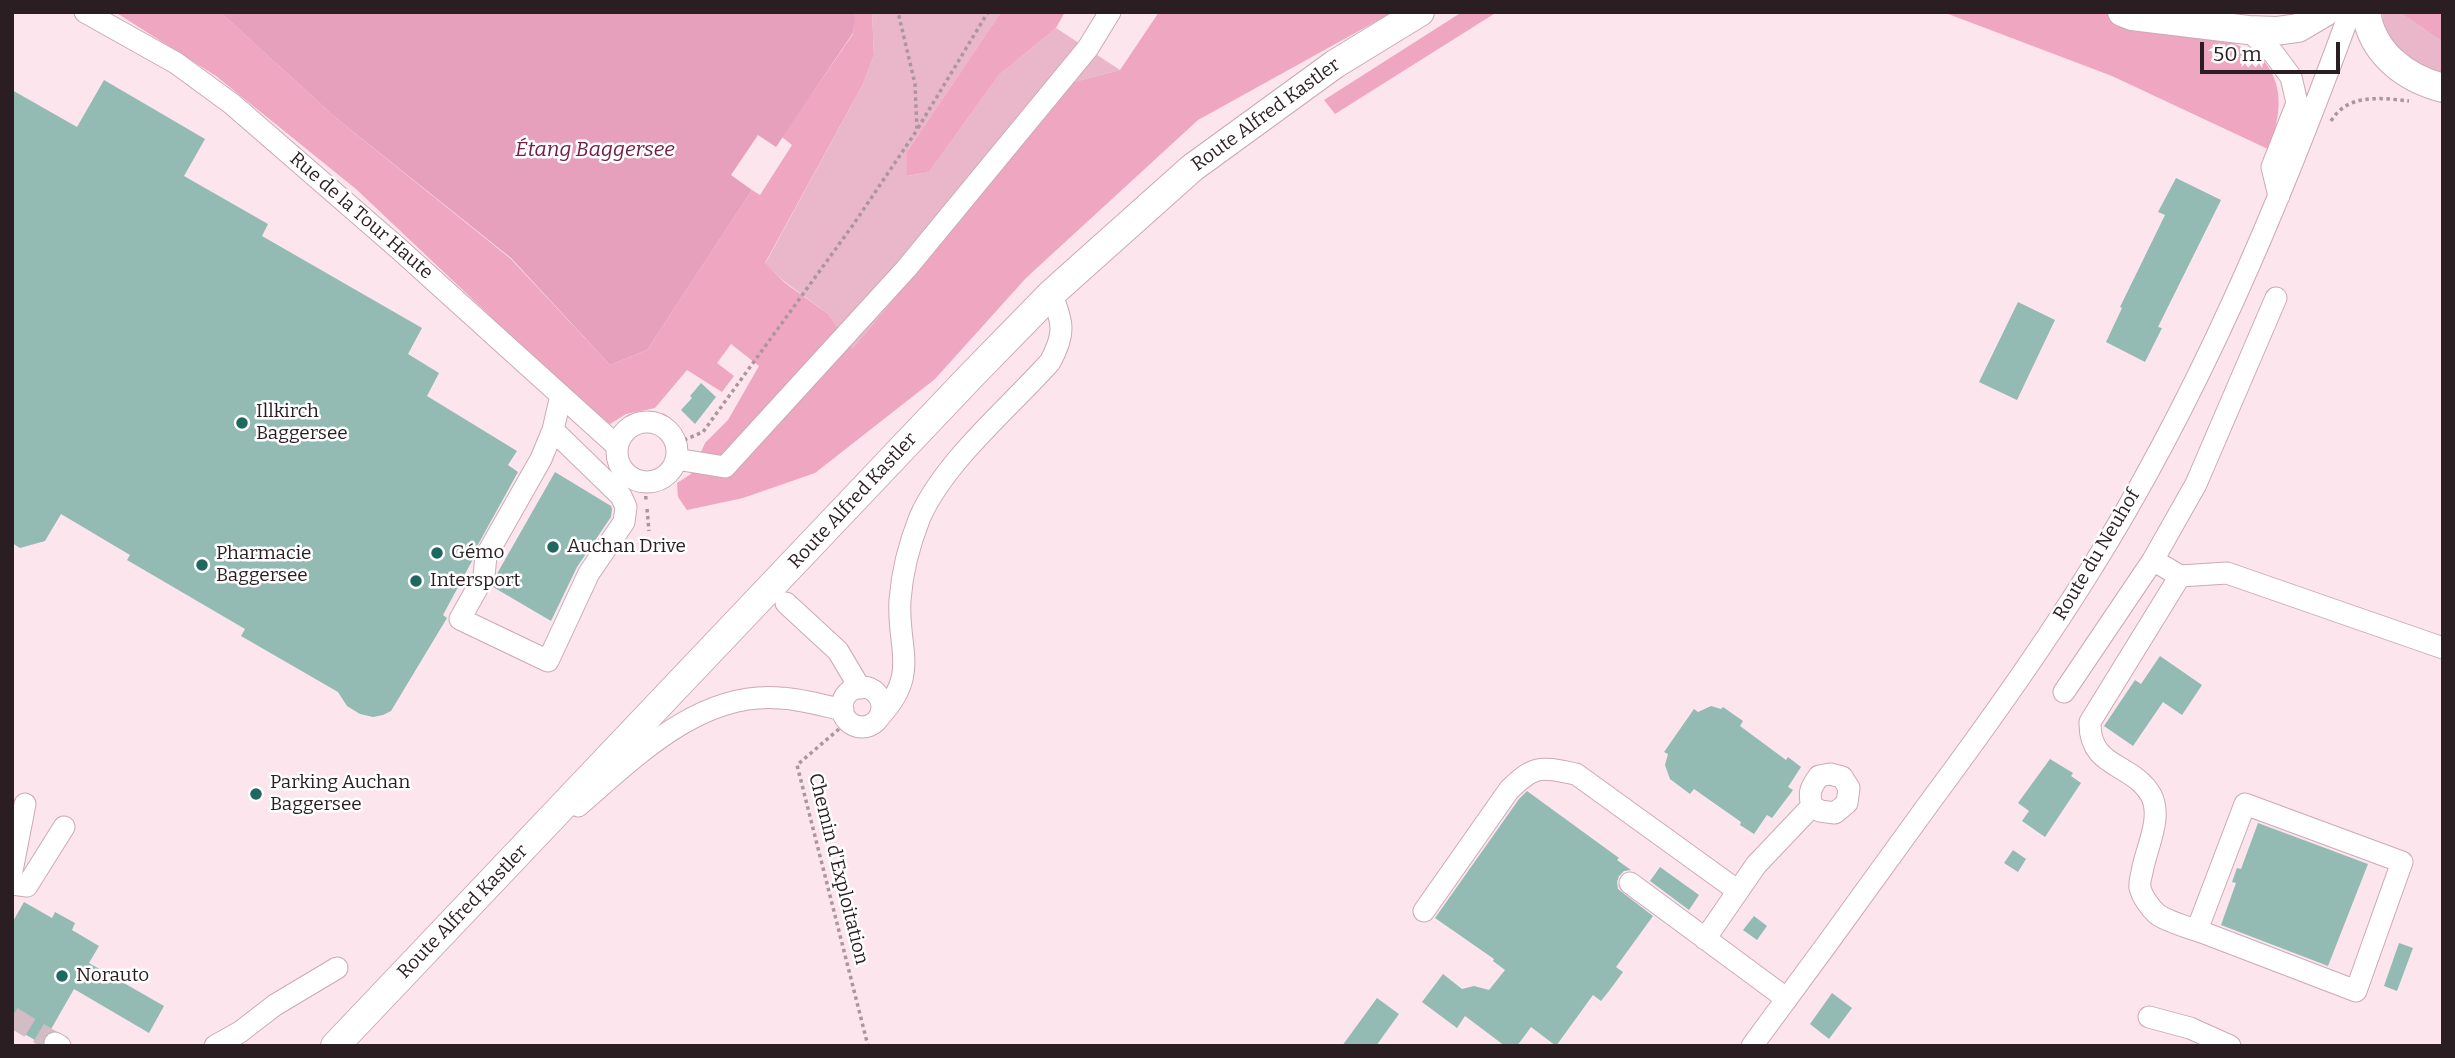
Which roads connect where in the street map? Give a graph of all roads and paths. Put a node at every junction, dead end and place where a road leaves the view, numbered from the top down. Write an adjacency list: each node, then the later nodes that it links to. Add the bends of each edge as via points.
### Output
1 (85, 12): 18 (street, Rue de la Tour Haute, via 176,63 232,104)
2 (898, 12): 14 (path, via 915,84)
3 (988, 12): 14 (path)
4 (1110, 12): 21 (street, via 1088,48 906,269 725,467)
5 (1420, 12): 16 (main road, Route Alfred Kastler, via 1335,64 1192,167)
6 (2122, 12): 10 (main road)
7 (2325, 12): 10 (main road, via 2298,28)
8 (2350, 12): 15 (street, Route du Neuhof)
9 (2366, 12): 11 (main road, via 2375,42 2389,59 2422,82)
10 (2248, 30): 15 (street, via 2291,77 2297,103 2272,167)
11 (2443, 88)
12 (2415, 102): 13 (path, via 2353,102 2337,113)
13 (2327, 129)
14 (917, 130): 21 (path, via 702,432)
15 (2279, 196): 43 (street, Route du Neuhof, via 2182,406 2089,573 1993,716)
16 (1051, 295): 28 (street, via 1062,333 1050,362 945,473 920,517 900,600 905,665 895,696); 34 (main road, Route Alfred Kastler)
17 (2276, 298): 22 (street, via 2196,484)
18 (561, 395): 19 (street); 20 (street, Rue de la Tour Haute)
19 (554, 430): 19 (street, via 486,556 484,576 460,619 548,661 589,573 624,522 626,507 621,496)
20 (617, 446): 21 (street, via 627,429 645,422 664,427); 21 (street, Rue de la Tour Haute, via 626,474 645,482 664,476)
21 (676, 451)
22 (2152, 560): 23 (street); 27 (street)
23 (2180, 576): 25 (street, via 2227,573); 40 (street, via 2090,722 2090,734 2104,758 2142,782 2152,797 2156,818 2139,886 2145,899 2158,915)
24 (786, 603): 26 (street, via 838,651)
25 (2443, 648)
26 (859, 688): 28 (street, via 876,693); 29 (street, via 845,698)
27 (2064, 692)
28 (880, 716): 29 (street, via 867,727)
29 (847, 717): 34 (street, via 778,697 725,705 696,715 642,752); 47 (path, Chemin d'Exploitation, via 797,765)
30 (25, 804): 33 (street)
31 (1812, 806): 38 (street)
32 (64, 827): 37 (street, via 27,886)
33 (15, 846): 35 (street)
34 (504, 869): 46 (main road, Route Alfred Kastler)
35 (12, 871)
36 (1630, 883): 41 (street)
37 (12, 884)
38 (1738, 891): 39 (street, via 1576,774 1548,768 1526,772 1508,790); 41 (street)
39 (1424, 911)
40 (2197, 930): 40 (street, via 2356,991 2402,862 2245,804)
41 (1705, 939): 43 (street)
42 (337, 968): 45 (street)
43 (1787, 999): 48 (street, Route du Neuhof)
44 (2149, 1017): 49 (street)
45 (215, 1046)
46 (335, 1046)
47 (868, 1046)
48 (1752, 1046)
49 (2230, 1046)

